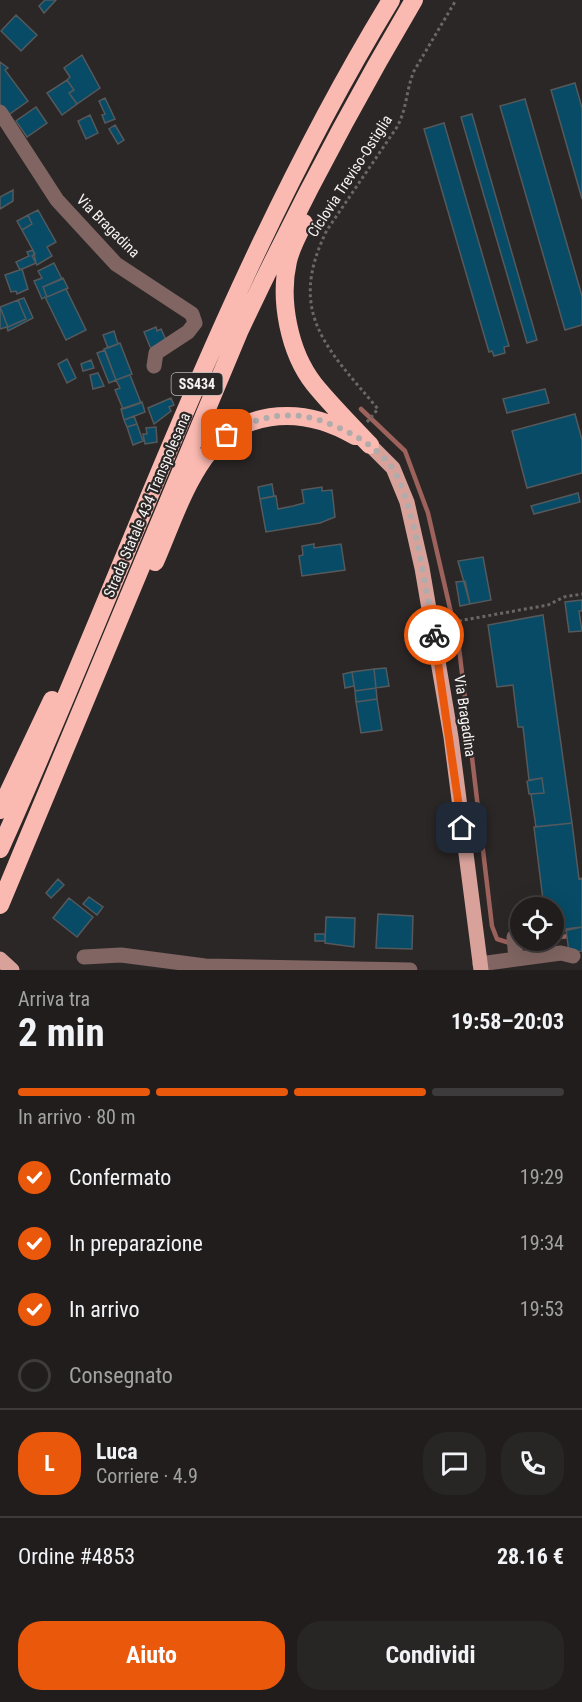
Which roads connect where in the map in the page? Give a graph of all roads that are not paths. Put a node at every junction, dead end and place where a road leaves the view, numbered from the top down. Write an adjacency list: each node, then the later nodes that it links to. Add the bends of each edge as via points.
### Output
1 (391, 0): 7 (highway, Strada Statale 434 Transpolesana / SS434, via 315,137 220,328)
2 (414, 0): 3 (highway, Strada Statale 434 Transpolesana / SS434)
3 (392, 37): 6 (highway, via 373,95 301,230 288,260 285,282 294,348 312,382); 8 (highway, Strada Statale 434 Transpolesana / SS434, via 312,182 244,322)
4 (0, 112): 5 (street, Via Bragadina, via 57,200 116,264 192,314 195,323 156,353)
5 (154, 366)
6 (370, 445): 8 (highway, via 341,428 295,415 256,420 217,443 199,465 127,630); 17 (main road, Via Bragadina, via 393,468 406,502 433,626)
7 (92, 632): 9 (highway, via 52,699); 10 (highway, Strada Statale 434 Transpolesana / SS434)
8 (89, 691): 11 (highway, Strada Statale 434 Transpolesana / SS434)
9 (0, 810)
10 (0, 849)
11 (0, 905)
12 (515, 951): 16 (street)
13 (573, 956): 16 (street, via 561,953)
14 (84, 957): 19 (street, via 121,955 205,966)
15 (0, 959): 18 (main road)
16 (516, 959): 17 (street)
17 (480, 967)
18 (12, 970)
19 (410, 970)

